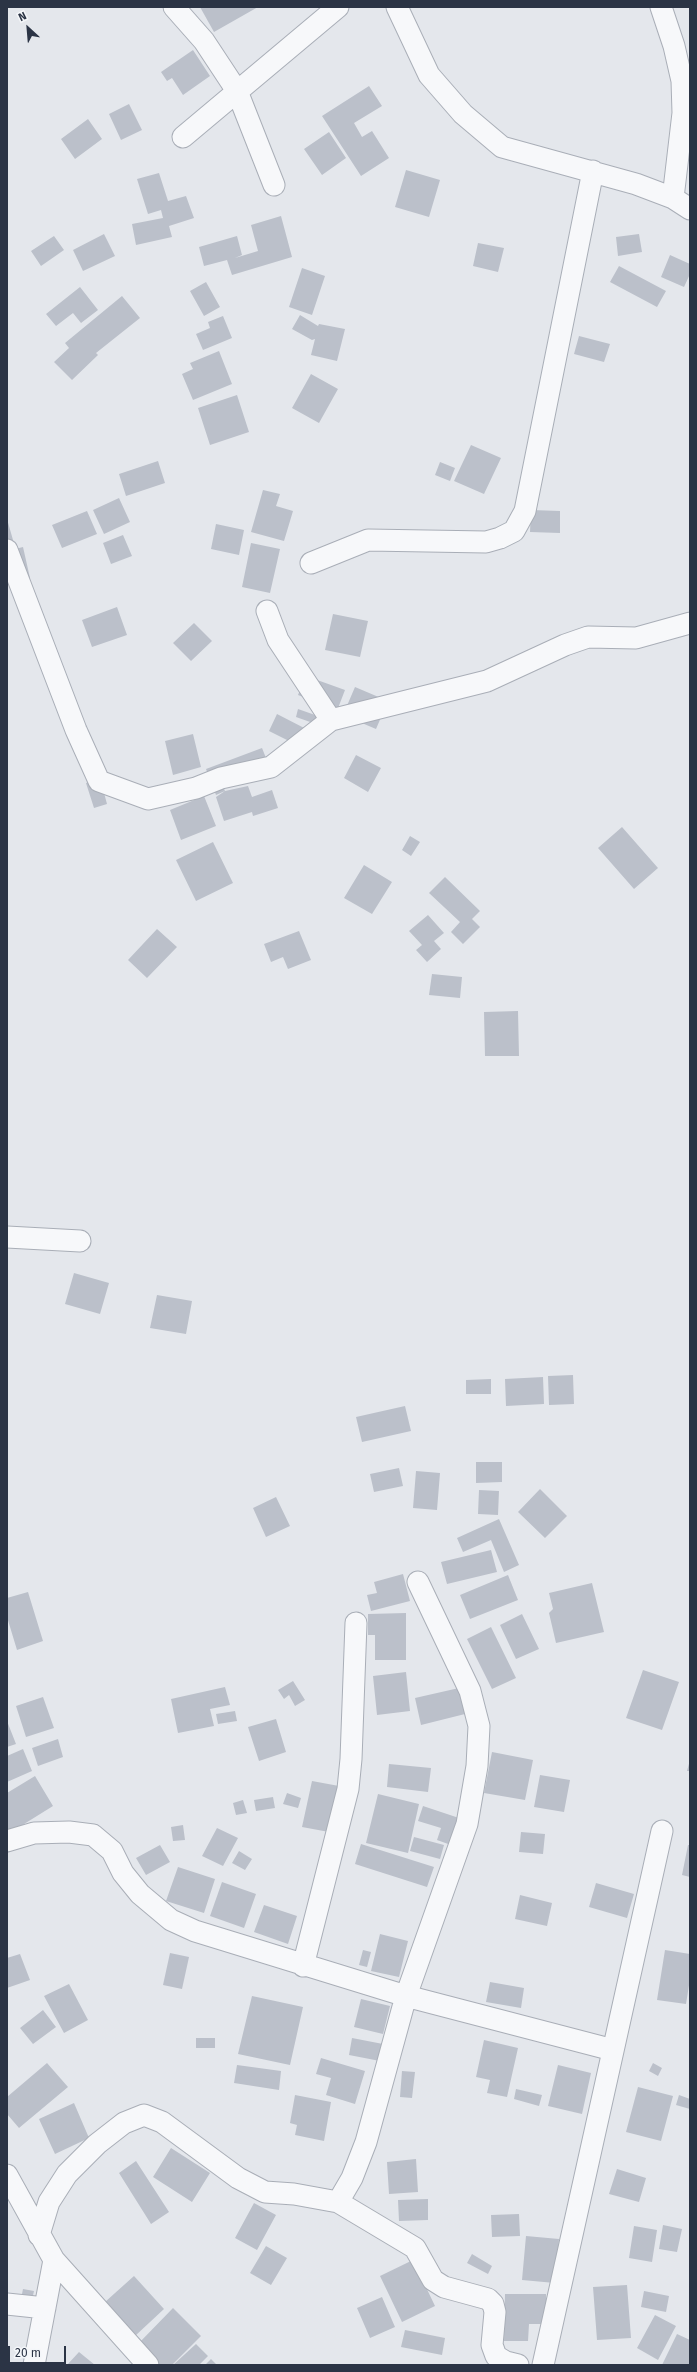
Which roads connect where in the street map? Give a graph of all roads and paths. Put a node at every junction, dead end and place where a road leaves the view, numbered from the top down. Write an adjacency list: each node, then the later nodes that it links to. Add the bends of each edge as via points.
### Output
1 (174, 7): 5 (street, via 204,41)
2 (338, 7): 5 (street)
3 (397, 7): 7 (street, via 429,75 463,114 502,147)
4 (661, 7): 9 (street, via 682,81 683,113)
5 (237, 92): 6 (street); 8 (street)
6 (183, 137)
7 (593, 171): 9 (street); 12 (street, via 525,511 514,531 486,542 368,540)
8 (274, 185)
9 (673, 198): 10 (street)
10 (690, 209)
11 (7, 550): 15 (street, via 76,730 99,781 148,799 196,788 221,778 271,767)
12 (311, 563)
13 (267, 611): 15 (street, via 278,640)
14 (690, 623): 15 (street, via 636,638 588,637 564,645 487,681)
15 (331, 720)
16 (7, 1236): 17 (street)
17 (80, 1241)
18 (418, 1582): 23 (street, via 470,1691 479,1726 477,1766 467,1824)
19 (356, 1624): 22 (street, via 352,1759 348,1789)
20 (662, 1831): 24 (street)
21 (7, 1841): 22 (street, via 34,1833 93,1834 112,1851 123,1873 140,1894 171,1920 195,1931)
22 (303, 1966): 23 (street)
23 (406, 1996): 24 (street); 26 (street, via 366,2142 352,2178)
24 (613, 2050): 34 (street)
25 (7, 2175): 27 (street)
26 (338, 2202): 27 (street, via 266,2192 238,2178 162,2122 144,2115 124,2123 97,2144 67,2174 49,2202); 33 (street, via 415,2248 433,2280 444,2287 488,2299 493,2304 495,2312 492,2345 496,2356)
27 (39, 2235): 28 (street)
28 (54, 2260): 30 (street); 32 (street)
29 (7, 2304): 30 (street)
30 (44, 2308): 31 (street)
31 (34, 2365)
32 (148, 2365)
33 (518, 2365)
34 (543, 2365)

